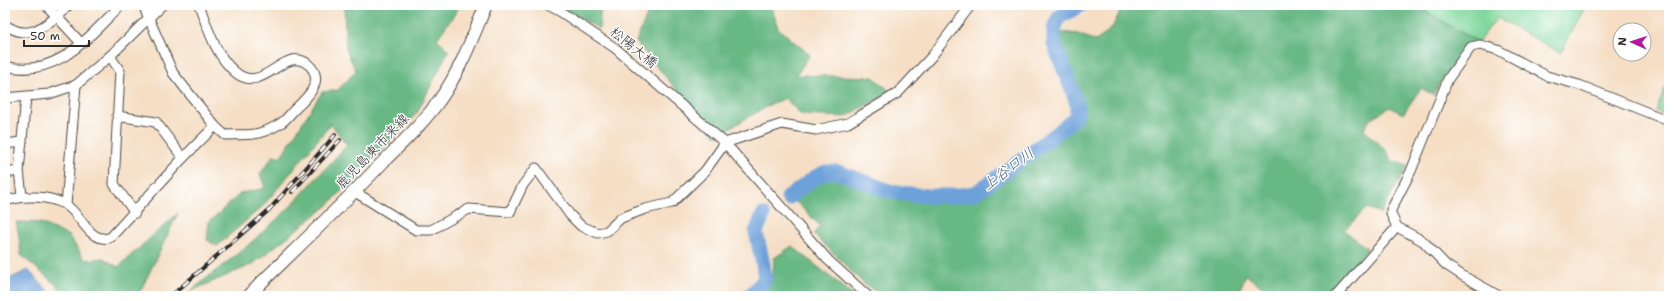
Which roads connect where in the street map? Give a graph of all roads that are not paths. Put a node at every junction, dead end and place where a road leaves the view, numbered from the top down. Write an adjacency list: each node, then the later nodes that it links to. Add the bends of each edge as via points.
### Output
1 (46, 5): 10 (street)
2 (69, 5): 10 (street)
3 (121, 5): 13 (street)
4 (142, 5): 11 (street)
5 (162, 5): 11 (street)
6 (199, 5): 21 (street, via 211,37 235,72 249,78 264,76 285,62 299,59 313,70 315,76 311,93 282,123 258,133 225,135)
7 (486, 5): 28 (main road, 鹿児島東市来線, via 450,85 440,100)
8 (548, 5): 23 (street, 松陽大橋, via 615,48)
9 (971, 5): 23 (street, via 932,56 898,93 848,123 816,130 782,124)
10 (57, 17): 12 (street, via 23,33); 13 (street)
11 (148, 19): 14 (street); 21 (street, via 173,73)
12 (5, 25)
13 (81, 43): 15 (street, via 55,62 38,67)
14 (110, 56): 16 (street); 19 (street, via 120,71)
15 (5, 66)
16 (76, 85): 17 (street, via 48,94); 31 (street)
17 (26, 97): 18 (street); 22 (street)
18 (5, 98)
19 (117, 116): 25 (street, via 156,122); 32 (street, via 114,184)
20 (1669, 121): 33 (street, via 1579,85 1547,76 1498,50 1476,45 1471,47 1448,79 1435,107 1426,135 1391,210)
21 (215, 126): 25 (street)
22 (22, 142): 24 (street); 26 (street)
23 (725, 143): 28 (street, via 705,171 672,203 621,218 607,231 598,233 581,226 536,168 523,185 510,212 469,209 431,230 416,230); 35 (street, 松陽大橋, via 828,260)
24 (5, 144)
25 (183, 158): 32 (street)
26 (19, 171): 27 (street); 29 (street)
27 (5, 173)
28 (355, 192): 34 (main road, 鹿児島東市来線)
29 (22, 196): 30 (street); 31 (street, via 45,198)
30 (5, 201)
31 (66, 205): 32 (street, via 101,239 111,237)
32 (135, 213)
33 (1397, 227): 36 (street); 37 (street, via 1422,241 1457,273)
34 (249, 296)
35 (868, 296)
36 (1336, 296)
37 (1498, 296)

